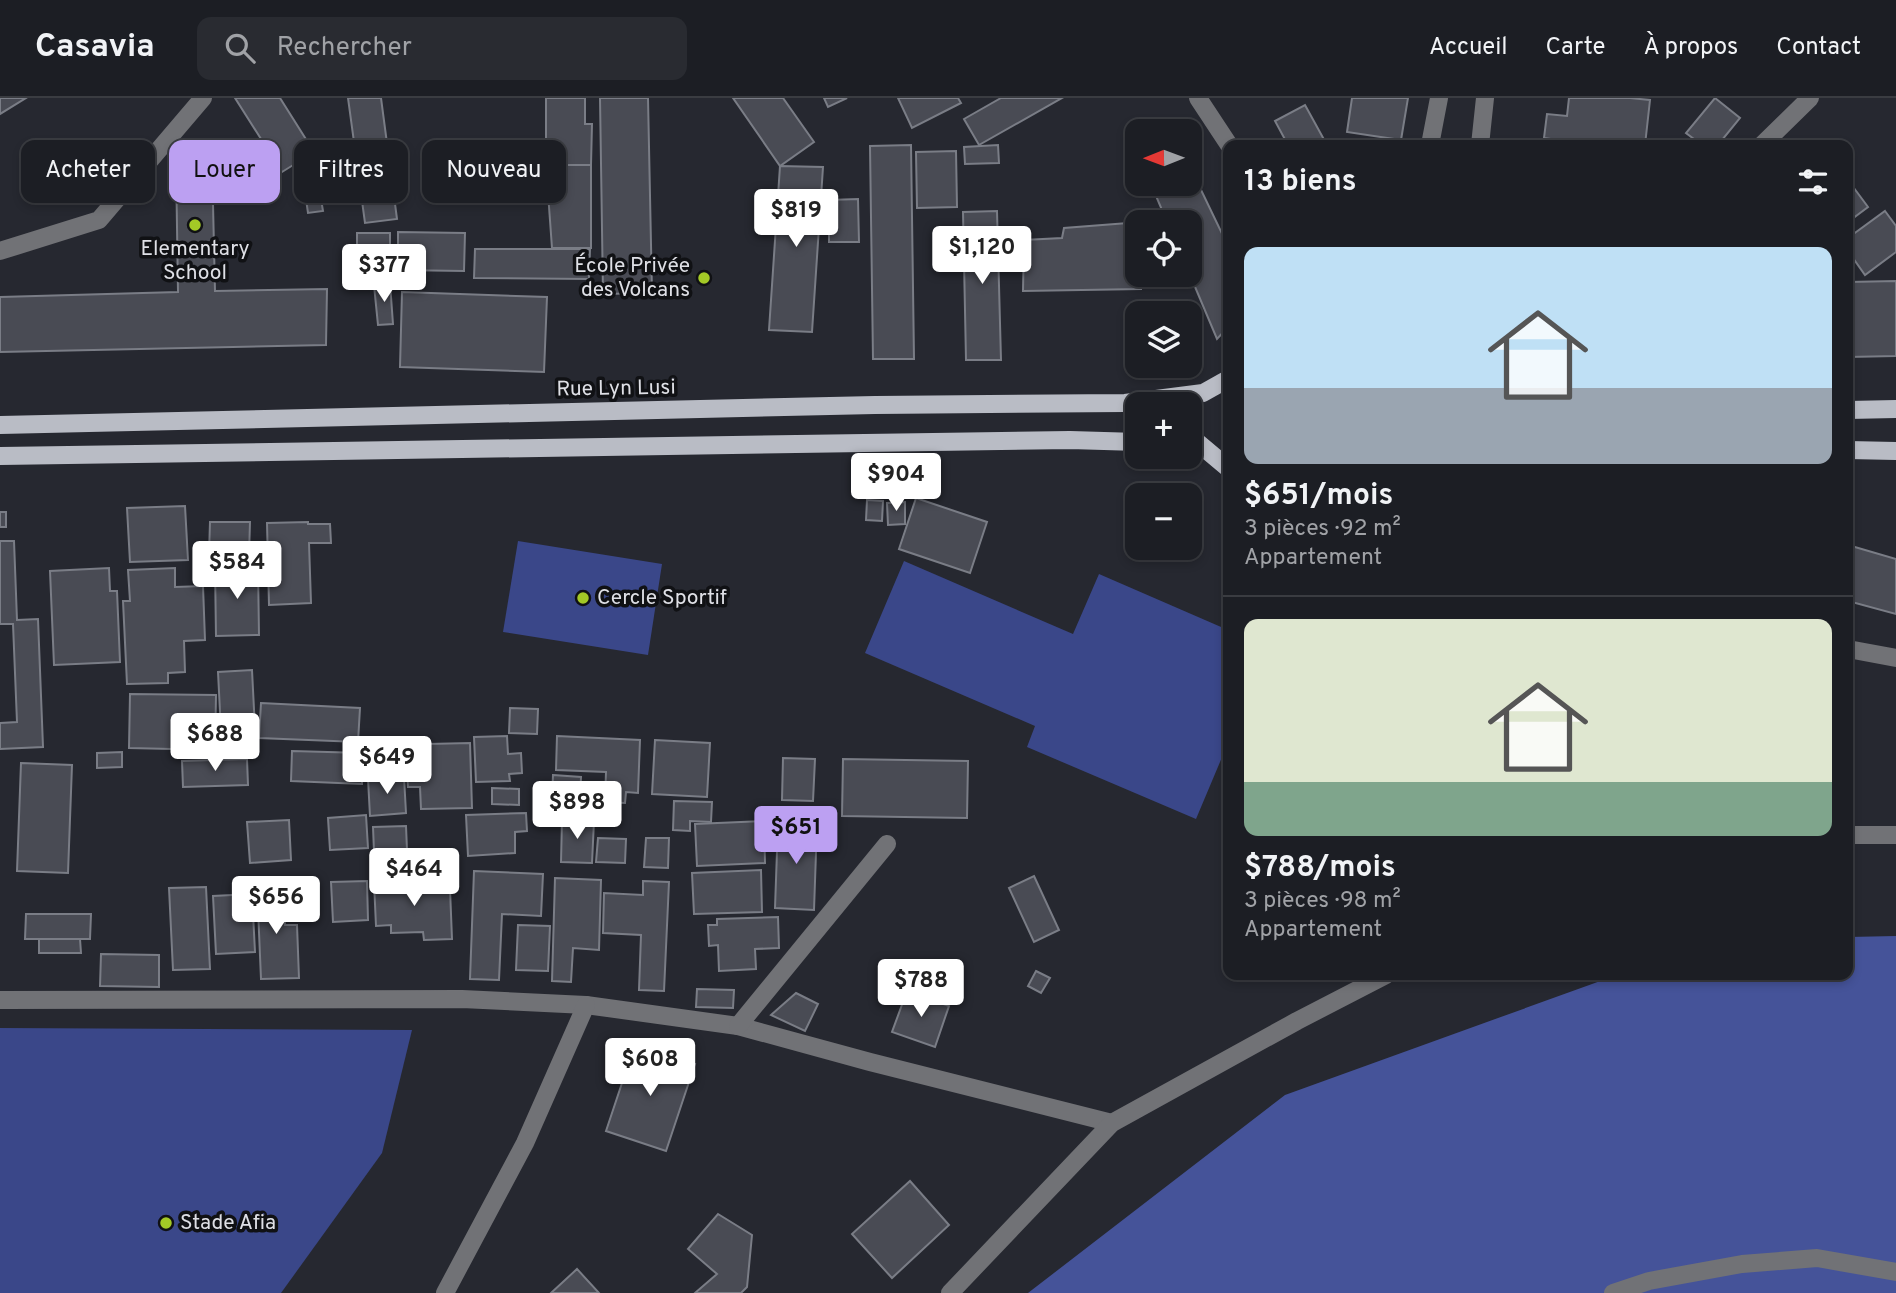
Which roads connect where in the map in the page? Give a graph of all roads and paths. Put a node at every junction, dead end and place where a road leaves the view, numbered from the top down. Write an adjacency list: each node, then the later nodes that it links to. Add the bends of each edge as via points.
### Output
1 (203, 98): 10 (street, via 99,220)
2 (1198, 98): 6 (street)
3 (1439, 98): 7 (street)
4 (1485, 98): 8 (street)
5 (1810, 98): 9 (street)
6 (1226, 140)
7 (1431, 140)
8 (1481, 140)
9 (1767, 140)
10 (0, 251)
11 (1223, 382): 14 (main road, Rue Lyn Lusi, via 1203,393 1125,403)
12 (1853, 410): 13 (main road)
13 (1896, 410)
14 (0, 425)
15 (1125, 442): 19 (main road)
16 (1202, 446): 20 (main road)
17 (1853, 450): 18 (main road)
18 (1896, 451)
19 (0, 456)
20 (1223, 464)
21 (1853, 650): 22 (street)
22 (1896, 658)
23 (1853, 835): 24 (street)
24 (1896, 835)
25 (887, 844): 29 (street)
26 (1376, 980): 30 (street)
27 (0, 1000): 28 (street, via 462,999)
28 (586, 1005): 29 (street); 32 (street, via 525,1143)
29 (738, 1027): 30 (street)
30 (1112, 1123): 33 (street)
31 (1896, 1272): 34 (street, via 1817,1258 1742,1264 1649,1281)
32 (446, 1293)
33 (950, 1293)
34 (1613, 1293)

